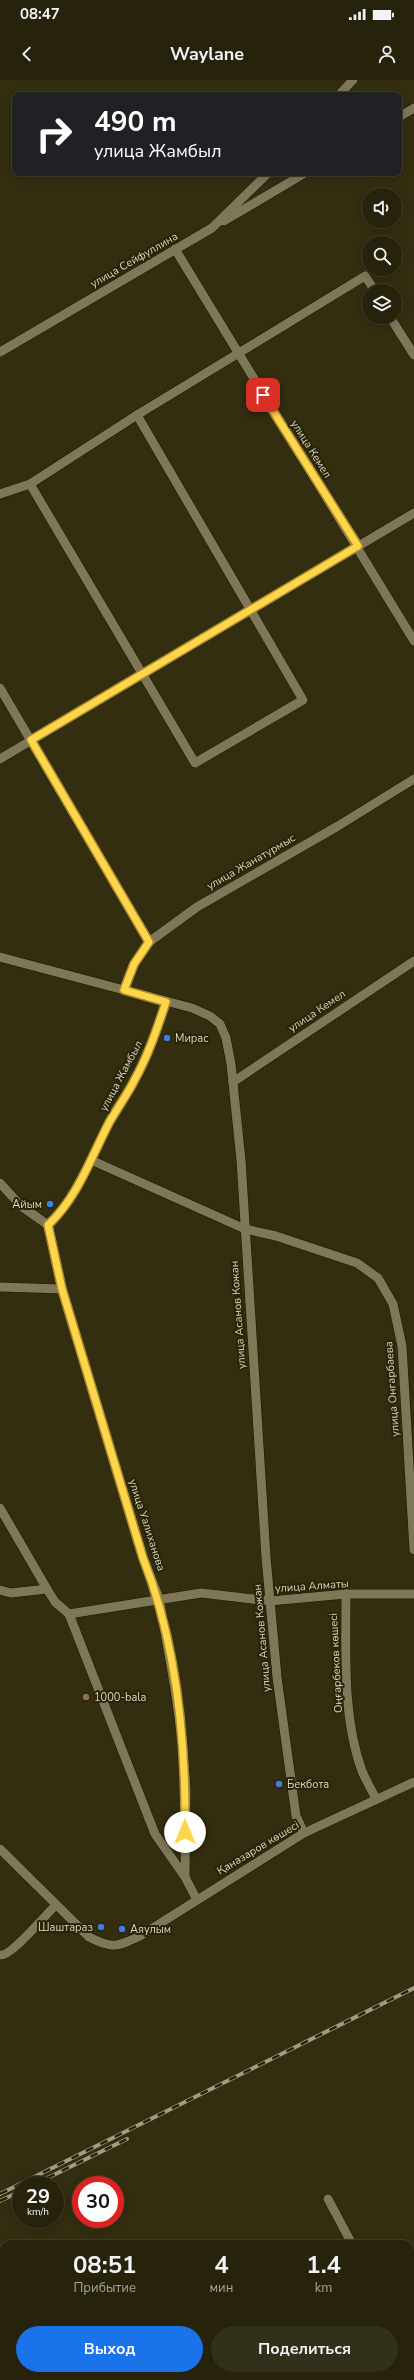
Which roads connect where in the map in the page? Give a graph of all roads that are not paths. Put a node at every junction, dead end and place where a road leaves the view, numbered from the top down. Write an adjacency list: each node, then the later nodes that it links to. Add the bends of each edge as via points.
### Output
1 (353, 80): 2 (street)
2 (342, 92)
3 (414, 108): 4 (street)
4 (402, 115)
5 (265, 176): 7 (street, улица Сейфуллина)
6 (300, 176): 7 (street)
7 (212, 228): 8 (street, улица Сейфуллина)
8 (175, 250): 11 (street, улица Сейфуллина); 12 (street, улица Кемел)
9 (370, 284): 12 (street, via 365,276)
10 (394, 324): 13 (street)
11 (0, 352)
12 (239, 354): 14 (street); 18 (street, улица Кемел)
13 (414, 355)
14 (138, 415): 15 (street); 19 (street)
15 (30, 484): 16 (street); 21 (street)
16 (0, 494)
17 (414, 513): 18 (street)
18 (358, 546): 19 (street); 20 (street, улица Кемел)
19 (251, 609): 21 (street); 21 (street, via 304,700 195,763)
20 (414, 642)
21 (141, 675): 23 (street)
22 (0, 688): 23 (street)
23 (31, 740): 24 (street); 26 (street)
24 (0, 759)
25 (414, 779): 26 (street, улица Жанатурмыс, via 197,907)
26 (149, 942): 29 (street, улица Жанатурмыс, via 134,964)
27 (0, 957): 29 (street, улица Асанов Кожан)
28 (414, 961): 31 (street, улица Кемел)
29 (124, 990): 30 (street, улица Асанов Кожан)
30 (166, 1002): 31 (street, улица Асанов Кожан, via 192,1008 220,1024 226,1038); 32 (street, улица Жамбыл, via 154,1039 135,1080)
31 (233, 1082): 35 (street, улица Асанов Кожан)
32 (91, 1160): 34 (street, улица Жамбыл, via 63,1212); 35 (street)
33 (2, 1186): 34 (street, via 21,1206)
34 (48, 1225): 37 (street, улица Уалиханова)
35 (245, 1229): 39 (street, улица Онгарбаева, via 276,1236 356,1263 378,1278 393,1304 402,1346); 45 (street, улица Асанов Кожан)
36 (0, 1287): 37 (street)
37 (62, 1289): 44 (street, улица Уалиханова, via 143,1558)
38 (0, 1508): 40 (street)
39 (414, 1550)
40 (47, 1589): 41 (street, via 11,1593); 46 (street, via 55,1602)
41 (0, 1590)
42 (346, 1594): 43 (street, улица Алматы); 45 (street, улица Алматы); 48 (street, Оңғарбеков көшесі, via 347,1685 351,1719 363,1772)
43 (414, 1594)
44 (159, 1598): 45 (street, улица Алматы, via 201,1593); 46 (street, улица Алматы); 51 (street, улица Уалиханова, via 182,1738 186,1788)
45 (270, 1601): 49 (street, улица Асанов Кожан, via 277,1677 296,1816)
46 (69, 1614): 51 (street, via 155,1834)
47 (414, 1782): 48 (street, Қаназаров көшесі)
48 (376, 1799): 49 (street, Қаназаров көшесі)
49 (304, 1833): 52 (street, Қаназаров көшесі)
50 (0, 1849): 53 (street)
51 (185, 1877): 52 (street, улица Уалиханова)
52 (197, 1900): 53 (street, Қаназаров көшесі, via 120,1946 106,1946 89,1937)
53 (56, 1905): 54 (street, via 13,1951 4,1956)
54 (0, 1955)
55 (328, 2199): 56 (street)
56 (350, 2240)

